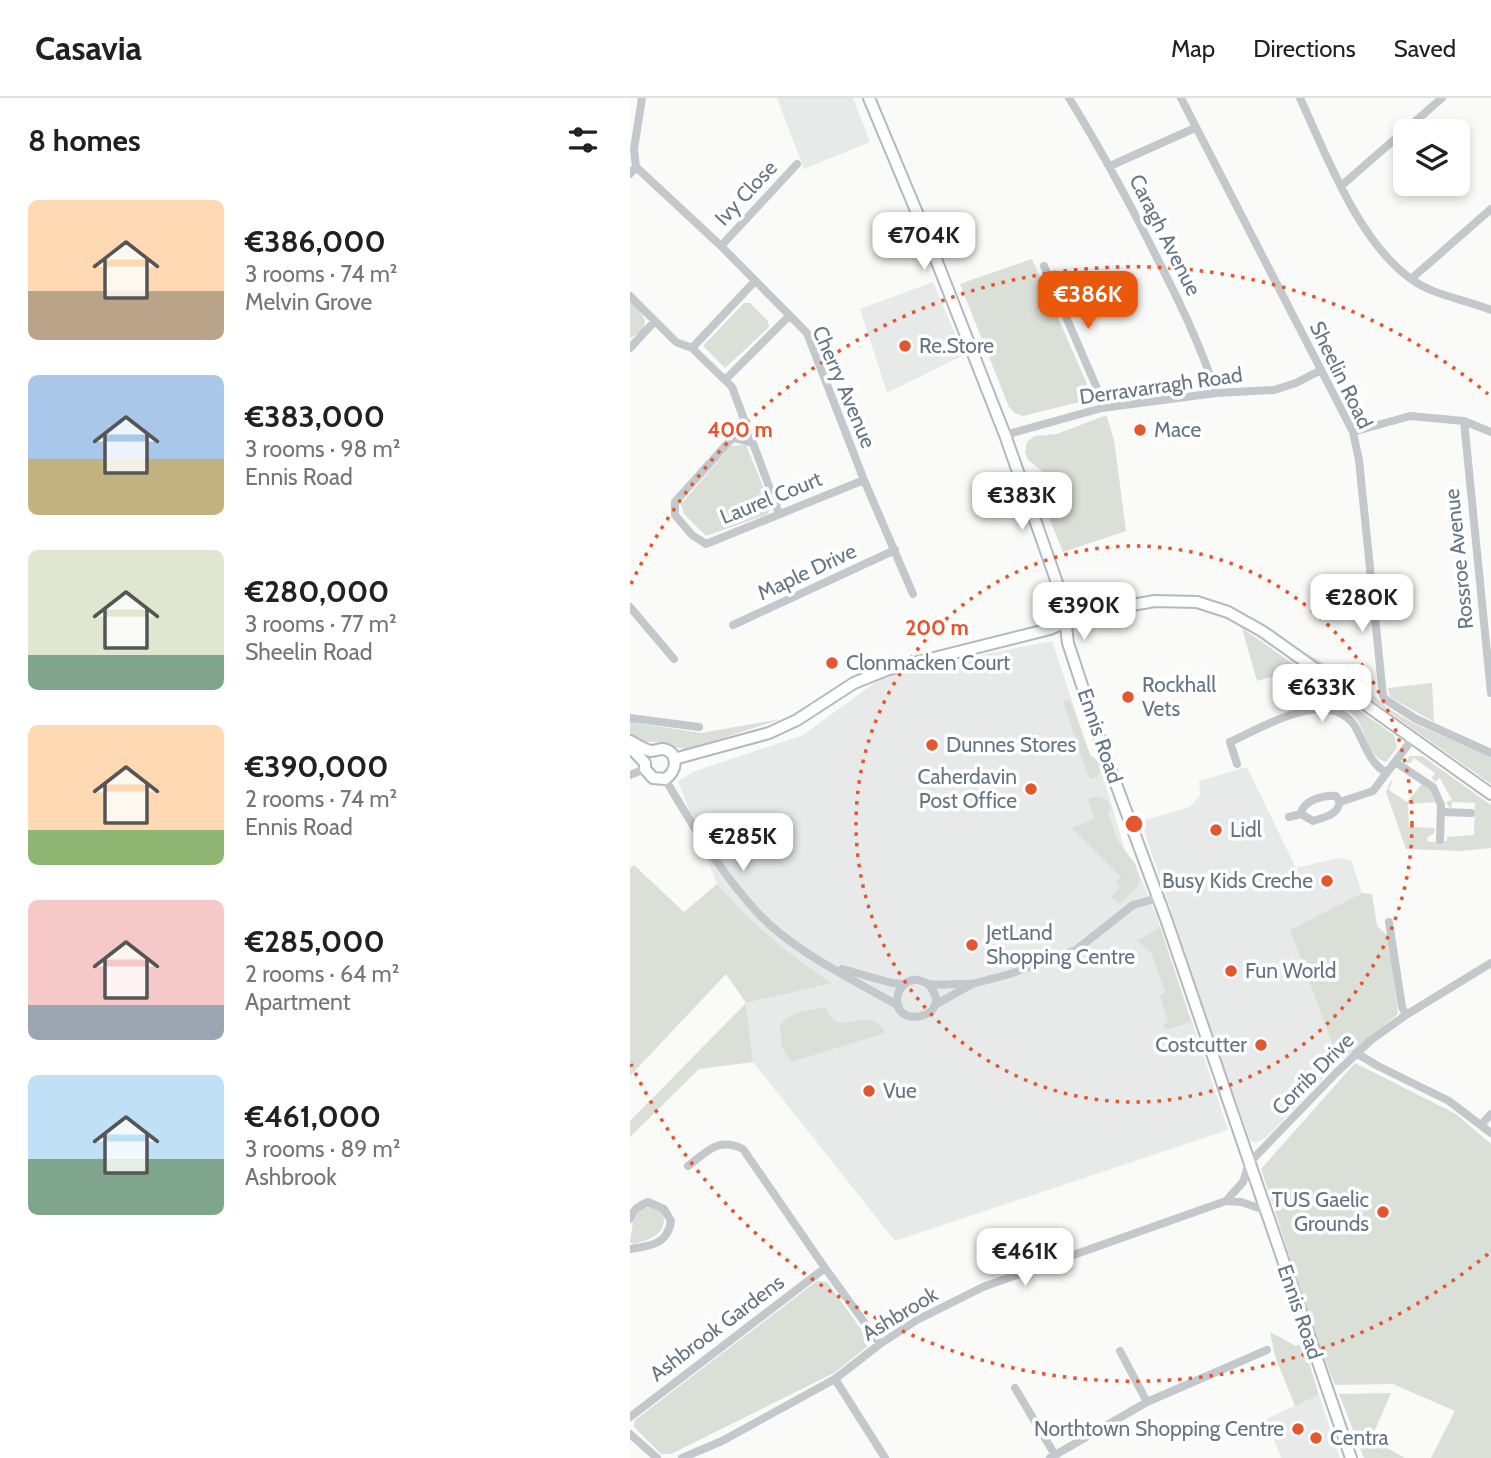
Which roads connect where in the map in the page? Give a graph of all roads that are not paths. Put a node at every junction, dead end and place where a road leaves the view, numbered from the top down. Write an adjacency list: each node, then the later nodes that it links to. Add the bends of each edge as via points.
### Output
1 (642, 98): 10 (street)
2 (869, 98): 31 (main road, Ennis Road)
3 (1069, 98): 9 (street, Caragh Avenue)
4 (1181, 98): 7 (street, Sheelin Road)
5 (1300, 98): 11 (street)
6 (1443, 98): 11 (street)
7 (1195, 128): 9 (street); 23 (street, Sheelin Road)
8 (797, 164): 13 (street, Ivy Close)
9 (1110, 166): 25 (street, Caragh Avenue, via 1200,347)
10 (633, 171): 13 (street, Cherry Avenue)
11 (1341, 186): 15 (street, via 1385,254)
12 (1491, 209): 15 (street)
13 (721, 246): 16 (street, Cherry Avenue)
14 (1044, 266): 26 (street)
15 (1411, 279): 18 (street, via 1434,292)
16 (755, 281): 19 (street, Cherry Avenue); 22 (street)
17 (630, 296): 20 (street)
18 (1491, 310)
19 (789, 316): 24 (street); 34 (street, Cherry Avenue, via 807,333)
20 (655, 321): 21 (street); 22 (street, via 676,342)
21 (630, 348)
22 (692, 348): 24 (street)
23 (1321, 370): 25 (street, Derravarragh Road, via 1274,390); 29 (street, Sheelin Road)
24 (726, 379): 28 (street)
25 (1216, 393): 26 (street, Derravarragh Road)
26 (1102, 408): 31 (street, Derravarragh Road)
27 (1464, 421): 29 (street, via 1410,416); 30 (street); 43 (street, Rossroe Avenue)
28 (745, 424): 32 (street, Laurel Court); 33 (street)
29 (1353, 432): 51 (street, Sheelin Road, via 1383,696 1416,719)
30 (1491, 432)
31 (1005, 435): 39 (main road, Ennis Road, via 1063,600)
32 (732, 437): 33 (street); 35 (street, Laurel Court, via 675,502 676,515 706,544)
33 (752, 443): 35 (street)
34 (864, 480): 35 (street, Laurel Court); 36 (street, Cherry Avenue)
35 (779, 513)
36 (895, 550): 37 (street, Cherry Avenue); 40 (street, Maple Drive)
37 (914, 594)
38 (630, 607): 41 (street)
39 (1065, 622): 47 (main road, via 1086,613 1155,601 1197,602 1228,612); 52 (main road, via 886,670 854,683 769,733); 66 (main road, Ennis Road, via 1099,737)
40 (733, 625)
41 (674, 659)
42 (1300, 686): 44 (street)
43 (1491, 693)
44 (1308, 709): 54 (street, via 1230,741); 56 (street, via 1344,714 1378,768)
45 (630, 718): 46 (street)
46 (699, 727)
47 (1413, 738): 53 (street); 59 (main road)
48 (630, 741): 50 (main road)
49 (630, 747): 55 (main road)
50 (652, 751): 52 (main road, via 665,750); 55 (main road)
51 (1491, 753)
52 (674, 759): 58 (main road, via 673,773)
53 (1395, 762): 56 (street); 61 (street, via 1433,787)
54 (1237, 764)
55 (645, 766): 57 (street); 58 (main road, via 653,778)
56 (1387, 773): 60 (street, via 1366,795)
57 (630, 775)
58 (665, 779): 69 (street, via 730,880 757,913)
59 (1491, 794)
60 (1340, 802): 63 (street, via 1333,814 1313,821); 63 (street, via 1329,796 1306,803)
61 (1441, 812): 62 (street); 65 (street)
62 (1471, 813)
63 (1301, 814): 64 (street)
64 (1289, 817)
65 (1440, 840)
66 (1158, 898): 72 (street, via 1133,905 1076,950); 80 (main road, Ennis Road)
67 (1389, 922): 75 (street)
68 (1491, 963): 75 (street, Corrib Drive)
69 (826, 964): 70 (street); 74 (street)
70 (905, 984): 71 (street, via 917,980); 74 (street, via 899,991)
71 (928, 984): 72 (street); 73 (street, via 935,993)
72 (972, 984): 73 (street)
73 (934, 1005): 74 (street, via 927,1015 915,1018)
74 (899, 1006)
75 (1406, 1015): 76 (street, Corrib Drive)
76 (1356, 1053): 78 (street, via 1449,1101); 80 (street, Corrib Drive)
77 (1491, 1114): 78 (street)
78 (1481, 1125): 79 (street)
79 (1491, 1133)
80 (1249, 1163): 82 (street, via 1243,1182); 83 (main road, Ennis Road)
81 (688, 1166): 86 (street, via 716,1145 730,1143 743,1149)
82 (1226, 1201): 83 (street); 87 (street, Ashbrook, via 983,1287)
83 (1265, 1210): 99 (main road, Ennis Road)
84 (630, 1219): 85 (street, via 639,1205 648,1202 664,1209 671,1221 666,1236 656,1245)
85 (630, 1249)
86 (825, 1268): 87 (street); 93 (street, Ashbrook Gardens)
87 (880, 1344): 90 (street, Ashbrook)
88 (1267, 1350): 92 (street)
89 (1120, 1352): 92 (street)
90 (835, 1379): 97 (street, Ashbrook); 98 (street)
91 (1015, 1388): 95 (street)
92 (1147, 1402): 95 (street)
93 (630, 1417)
94 (630, 1434): 96 (street)
95 (1053, 1457)
96 (657, 1458)
97 (682, 1458)
98 (885, 1458)
99 (1351, 1458)

